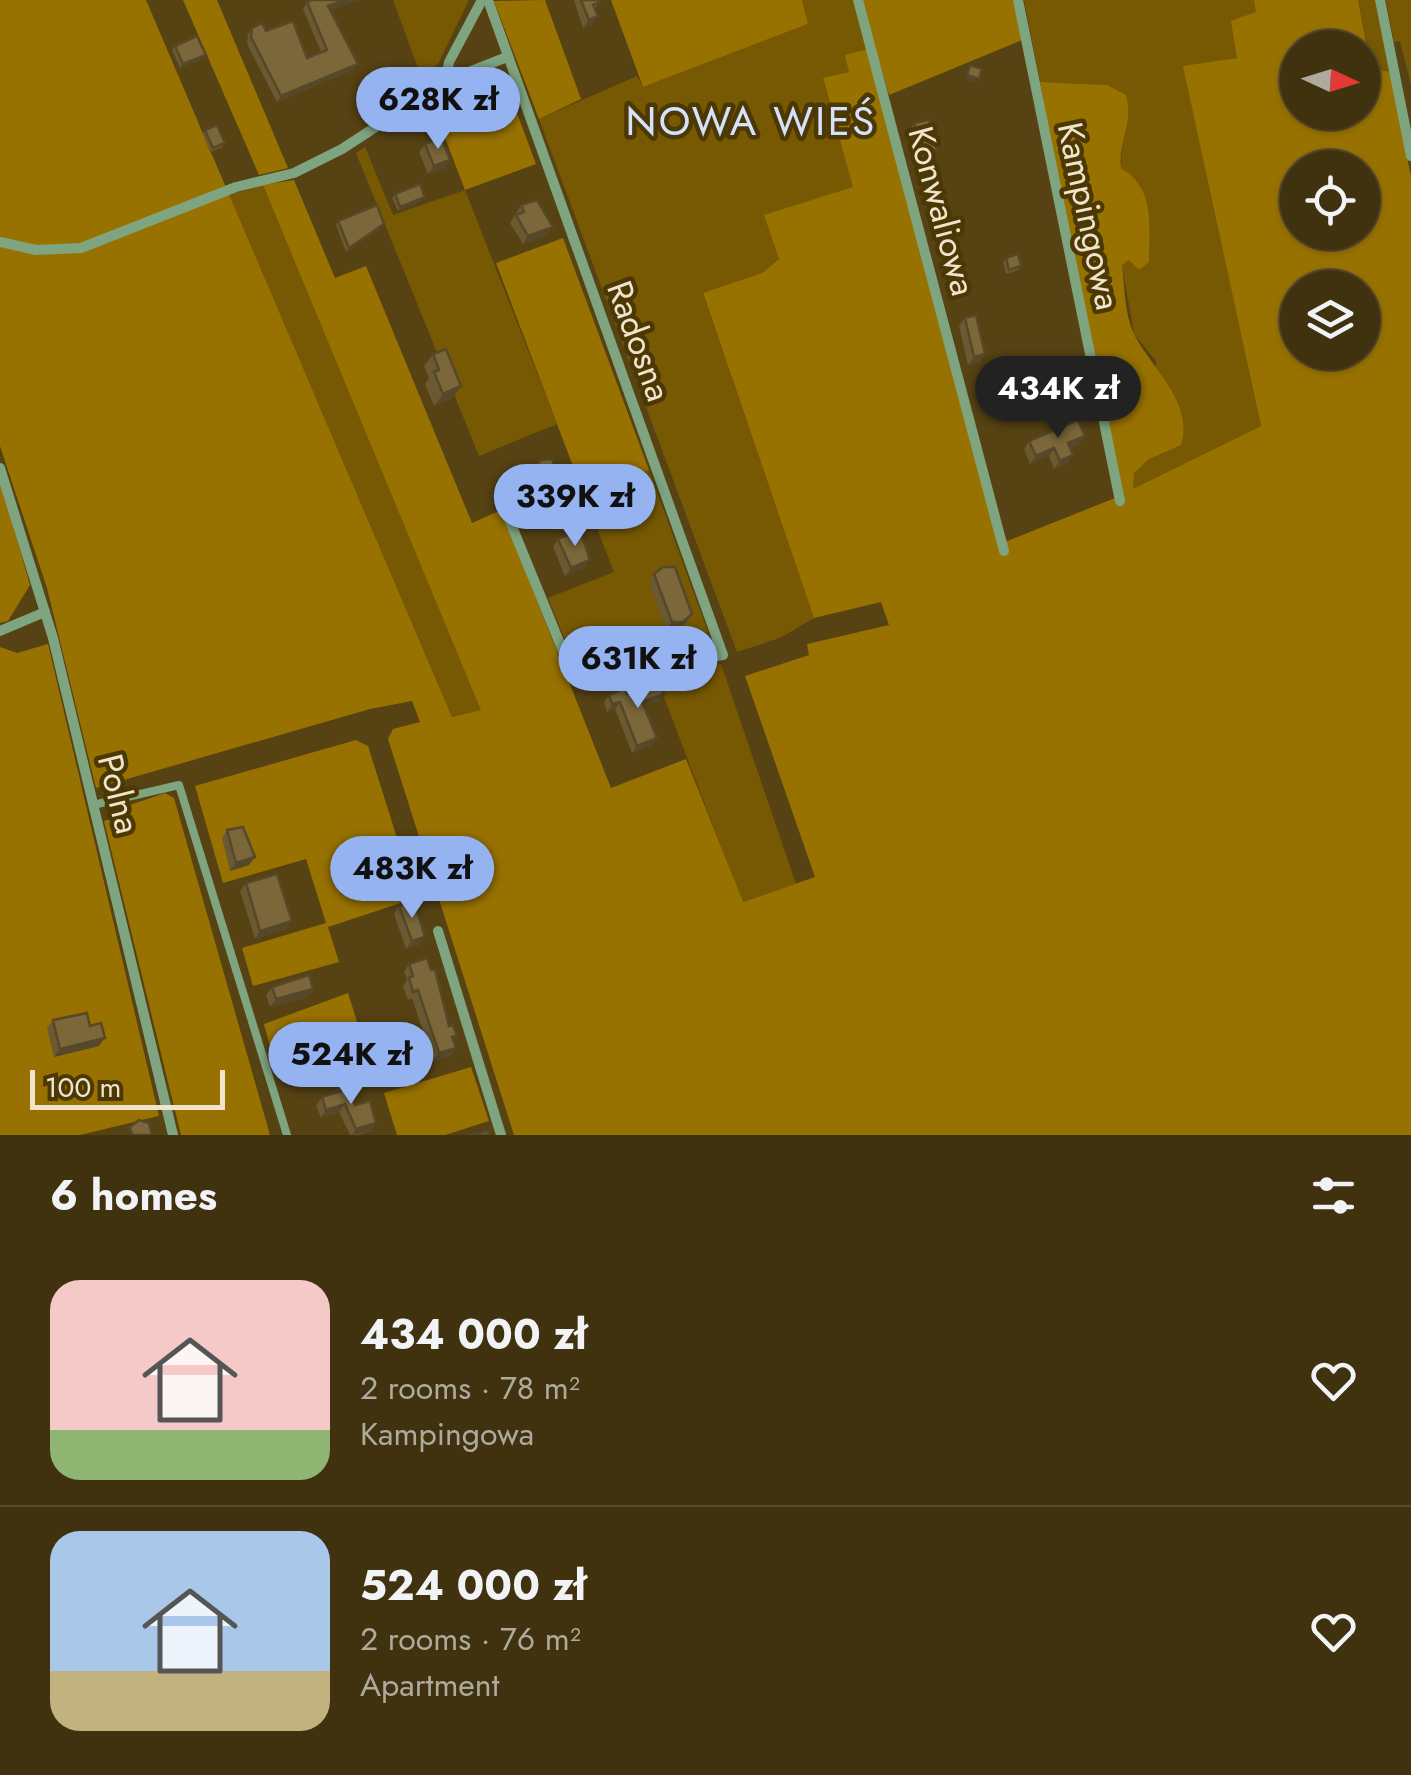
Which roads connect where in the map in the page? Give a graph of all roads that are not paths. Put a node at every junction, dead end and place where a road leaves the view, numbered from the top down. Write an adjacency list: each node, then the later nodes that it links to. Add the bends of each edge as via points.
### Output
1 (485, 0): 5 (street, Radosna); 6 (street, via 449,62)
2 (858, 0): 12 (street, Konwaliowa)
3 (1018, 0): 11 (street, Kampingowa)
4 (1380, 0): 7 (street)
5 (507, 57): 6 (street); 10 (street, Radosna, via 723,654 594,674 574,669)
6 (446, 81): 8 (street, via 294,172 236,187 81,248 36,250)
7 (1411, 156)
8 (0, 242)
9 (0, 468): 13 (street, Polna)
10 (500, 498)
11 (1120, 501)
12 (1004, 551)
13 (45, 612): 14 (street); 15 (street, Polna)
14 (0, 632)
15 (93, 804): 17 (street, Polna); 18 (lane, via 179,785)
16 (438, 931): 19 (street)
17 (173, 1135)
18 (287, 1135)
19 (501, 1135)

